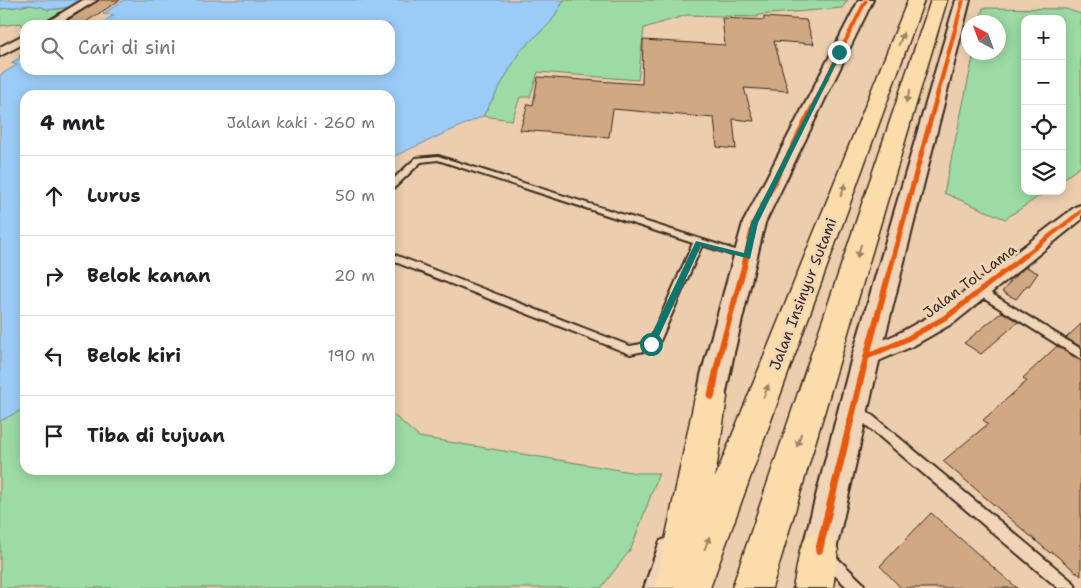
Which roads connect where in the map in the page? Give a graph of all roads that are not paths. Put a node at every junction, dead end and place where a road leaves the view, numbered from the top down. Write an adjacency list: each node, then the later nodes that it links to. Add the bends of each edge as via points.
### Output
1 (91, 0): 6 (street)
2 (866, 0): 12 (street, via 754,223)
3 (916, 0): 24 (highway, Jalan Insinyur Sutami, one-way to 3)
4 (939, 0): 25 (highway, one-way to 25)
5 (963, 0): 16 (street)
6 (57, 20)
7 (20, 41): 8 (street)
8 (0, 52)
9 (395, 182): 11 (lane, via 419,160 438,158)
10 (1081, 212): 14 (street, Jalan Tol Lama)
11 (698, 242): 12 (lane); 13 (lane, via 656,338 639,350 630,350)
12 (748, 257): 17 (street)
13 (395, 258)
14 (979, 290): 15 (lane); 16 (street, Jalan Tol Lama, via 941,320)
15 (1081, 355)
16 (866, 357): 18 (street)
17 (711, 397): 19 (lane); 23 (highway)
18 (854, 408): 21 (street); 28 (lane)
19 (679, 500)
20 (668, 538): 22 (lane)
21 (819, 550): 26 (highway); 27 (lane)
22 (652, 588)
23 (675, 588)
24 (690, 588)
25 (752, 588)
26 (812, 588)
27 (858, 588)
28 (1069, 588)

